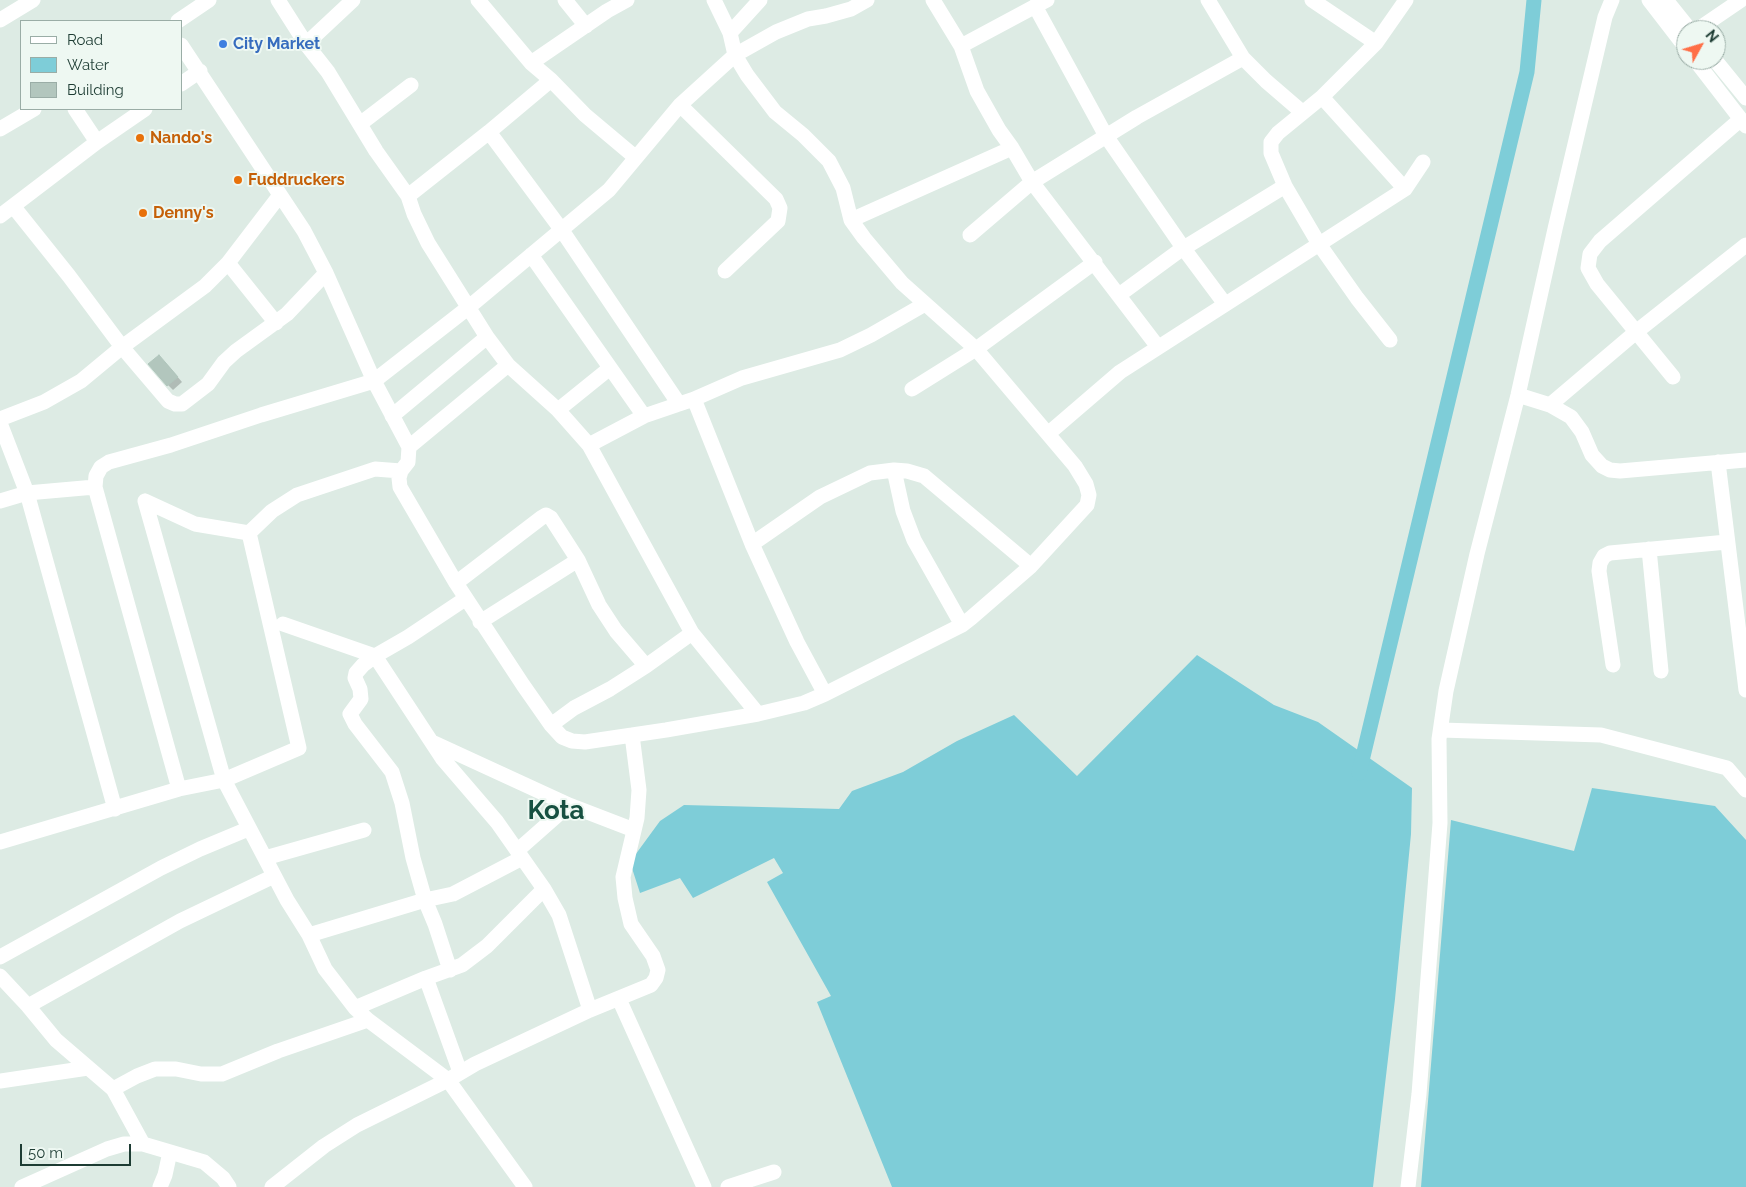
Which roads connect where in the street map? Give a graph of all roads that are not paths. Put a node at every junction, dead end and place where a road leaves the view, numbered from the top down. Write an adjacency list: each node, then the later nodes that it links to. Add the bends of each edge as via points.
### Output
1 (33, 0): 20 (street)
2 (278, 0): 29 (street)
3 (353, 0): 29 (street)
4 (478, 0): 34 (street)
5 (565, 0): 25 (street)
6 (627, 0): 25 (street)
7 (714, 0): 26 (street)
8 (760, 0): 26 (street)
9 (867, 0): 32 (street, via 851,9 808,19 776,32)
10 (933, 0): 31 (street)
11 (1208, 0): 33 (street)
12 (1312, 0): 28 (street)
13 (1406, 0): 28 (street)
14 (1612, 0): 91 (street, via 1605,17)
15 (1649, 0): 27 (street)
16 (1666, 0): 23 (street)
17 (1741, 0): 24 (street)
18 (205, 1): 22 (street)
19 (1041, 3): 31 (street); 52 (street)
20 (16, 11): 21 (street)
21 (0, 20)
22 (179, 20)
23 (1682, 20)
24 (1712, 20)
25 (586, 26): 34 (street)
26 (730, 33): 32 (street)
27 (1676, 35)
28 (1376, 43): 41 (street)
29 (306, 44): 49 (street, via 328,72)
30 (182, 46): 37 (street)
31 (961, 46): 54 (street, via 977,91)
32 (735, 55): 43 (street); 64 (street, via 775,112 829,161 843,188)
33 (1243, 58): 47 (street); 52 (street)
34 (531, 63): 38 (street)
35 (1703, 70): 48 (street)
36 (1723, 70): 42 (street)
37 (200, 71): 39 (street); 60 (street)
38 (551, 80): 51 (street); 55 (street, via 585,115)
39 (182, 83)
40 (411, 85): 49 (street)
41 (1322, 97): 47 (street); 59 (street)
42 (1746, 98)
43 (680, 105): 55 (street); 73 (street, via 776,199 780,208 778,221)
44 (32, 110): 50 (street)
45 (77, 110): 53 (street)
46 (144, 110): 53 (street)
47 (1302, 112): 58 (street, via 1271,142 1271,153)
48 (1743, 122): 80 (street, via 1600,241 1590,254 1588,268 1597,284)
49 (360, 124): 61 (street)
50 (0, 129)
51 (489, 132): 61 (street); 65 (street)
52 (1106, 136): 57 (street); 69 (street)
53 (97, 142): 62 (street)
54 (1012, 148): 57 (street); 64 (street)
55 (635, 157): 65 (street, via 609,190)
56 (1423, 162): 59 (street)
57 (1032, 182): 66 (street); 71 (street)
58 (1284, 186): 67 (street); 69 (street)
59 (1405, 189): 67 (street)
60 (280, 195): 72 (street); 74 (street)
61 (408, 196): 78 (street, via 428,243)
62 (13, 206): 63 (street); 83 (street)
63 (0, 216)
64 (851, 220): 76 (street, via 902,283)
65 (561, 229): 70 (street); 93 (street)
66 (970, 234)
67 (1319, 244): 77 (street); 82 (street)
68 (1746, 245): 80 (street)
69 (1184, 248): 75 (street); 77 (street)
70 (531, 255): 78 (street); 87 (street)
71 (1094, 262): 75 (street); 85 (street)
72 (228, 263): 79 (street); 83 (street, via 204,286)
73 (725, 271)
74 (326, 273): 79 (street); 89 (street)
75 (1119, 295): 84 (street)
76 (925, 304): 85 (street); 92 (street, via 840,350 742,378)
77 (1225, 304): 84 (street)
78 (469, 307): 81 (street); 89 (street)
79 (276, 323): 83 (street, via 236,351 208,384 182,404 168,401)
80 (1636, 332): 88 (street); 94 (street)
81 (487, 337): 86 (street); 96 (street)
82 (1390, 340)
83 (122, 347): 98 (street, via 81,381 44,402)
84 (1158, 347): 100 (street, via 1120,372)
85 (976, 348): 90 (street); 100 (street)
86 (508, 365): 95 (street); 102 (street)
87 (610, 368): 95 (street); 97 (street)
88 (1673, 377)
89 (374, 381): 96 (street); 107 (street, via 171,446 109,462 98,471)
90 (912, 389)
91 (1518, 395): 94 (street); 130 (street, via 1475,563 1446,691)
92 (694, 399): 93 (street); 112 (street)
93 (679, 404): 97 (street)
94 (1550, 405): 104 (street, via 1571,417 1592,455 1610,470)
95 (558, 410): 101 (street)
96 (392, 416): 102 (street)
97 (644, 416): 101 (street)
98 (0, 419)
99 (0, 423): 108 (street)
100 (1049, 433): 115 (street, via 1075,466 1089,495 1087,506)
101 (589, 445): 121 (street)
102 (409, 447): 106 (street, via 408,462)
103 (1746, 460): 104 (street)
104 (1718, 462): 111 (street)
105 (894, 470): 112 (street, via 870,473 820,497); 115 (street, via 924,476); 120 (street, via 903,512 914,540)
106 (401, 471): 110 (street, via 375,469 297,495 272,511); 116 (street, via 400,487)
107 (95, 487): 108 (street); 134 (street)
108 (27, 493): 109 (street); 137 (street)
109 (0, 501)
110 (249, 533): 133 (street, via 299,748); 133 (street, via 195,524 145,501)
111 (1727, 542): 113 (street); 126 (street)
112 (752, 544): 127 (street)
113 (1649, 548): 123 (street, via 1610,553 1600,564); 125 (street)
114 (578, 560): 116 (street, via 546,515); 118 (street); 124 (street, via 599,605)
115 (1031, 566): 120 (street)
116 (456, 583): 117 (street)
117 (465, 599): 118 (street); 122 (street)
118 (480, 622): 129 (street)
119 (283, 624): 122 (street)
120 (962, 625): 127 (street)
121 (692, 633): 124 (street); 128 (street)
122 (375, 656): 132 (street); 146 (street, via 356,673 361,699 350,714 392,772)
123 (1613, 665)
124 (646, 666): 129 (street)
125 (1661, 671)
126 (1746, 690)
127 (825, 694): 128 (street, via 804,703)
128 (758, 714): 131 (street)
129 (551, 725): 131 (street, via 572,742)
130 (1441, 730): 135 (street, via 1601,735 1727,768); 171 (street, via 1440,823 1419,1094)
131 (632, 734): 140 (street, via 639,790)
132 (432, 742): 136 (street); 142 (street)
133 (224, 780): 134 (street); 138 (street)
134 (179, 789): 137 (street)
135 (1746, 790)
136 (569, 805): 140 (street); 142 (street)
137 (115, 808): 141 (street)
138 (248, 829): 143 (street); 148 (street, via 161,868)
139 (364, 830): 143 (street)
140 (634, 830): 152 (street, via 623,877 625,898 631,924 653,956 658,970 651,985)
141 (0, 842)
142 (520, 854): 145 (street); 146 (street, via 453,894)
143 (265, 858): 144 (street)
144 (274, 876): 147 (street); 153 (street, via 180,921)
145 (544, 889): 149 (street, via 487,946); 155 (street, via 559,915)
146 (424, 900): 147 (street); 149 (street)
147 (309, 935): 154 (street, via 325,969)
148 (0, 957)
149 (450, 970): 151 (street)
150 (0, 976): 153 (street)
151 (426, 978): 154 (street); 158 (street)
152 (619, 999): 155 (street); 169 (street)
153 (28, 1006): 157 (street, via 56,1040)
154 (355, 1008): 156 (street)
155 (590, 1010): 158 (street)
156 (368, 1020): 158 (street); 160 (street, via 222,1074 155,1069)
157 (88, 1068): 159 (street); 160 (street)
158 (454, 1076): 167 (street, via 357,1125); 168 (street)
159 (0, 1081)
160 (114, 1089): 161 (street)
161 (144, 1144): 162 (street); 164 (street, via 124,1144 107,1149)
162 (170, 1152): 165 (street); 166 (street, via 204,1162)
163 (774, 1172): 170 (street)
164 (22, 1187)
165 (160, 1187)
166 (229, 1187)
167 (272, 1187)
168 (525, 1187)
169 (704, 1187)
170 (728, 1187)
171 (1408, 1187)

